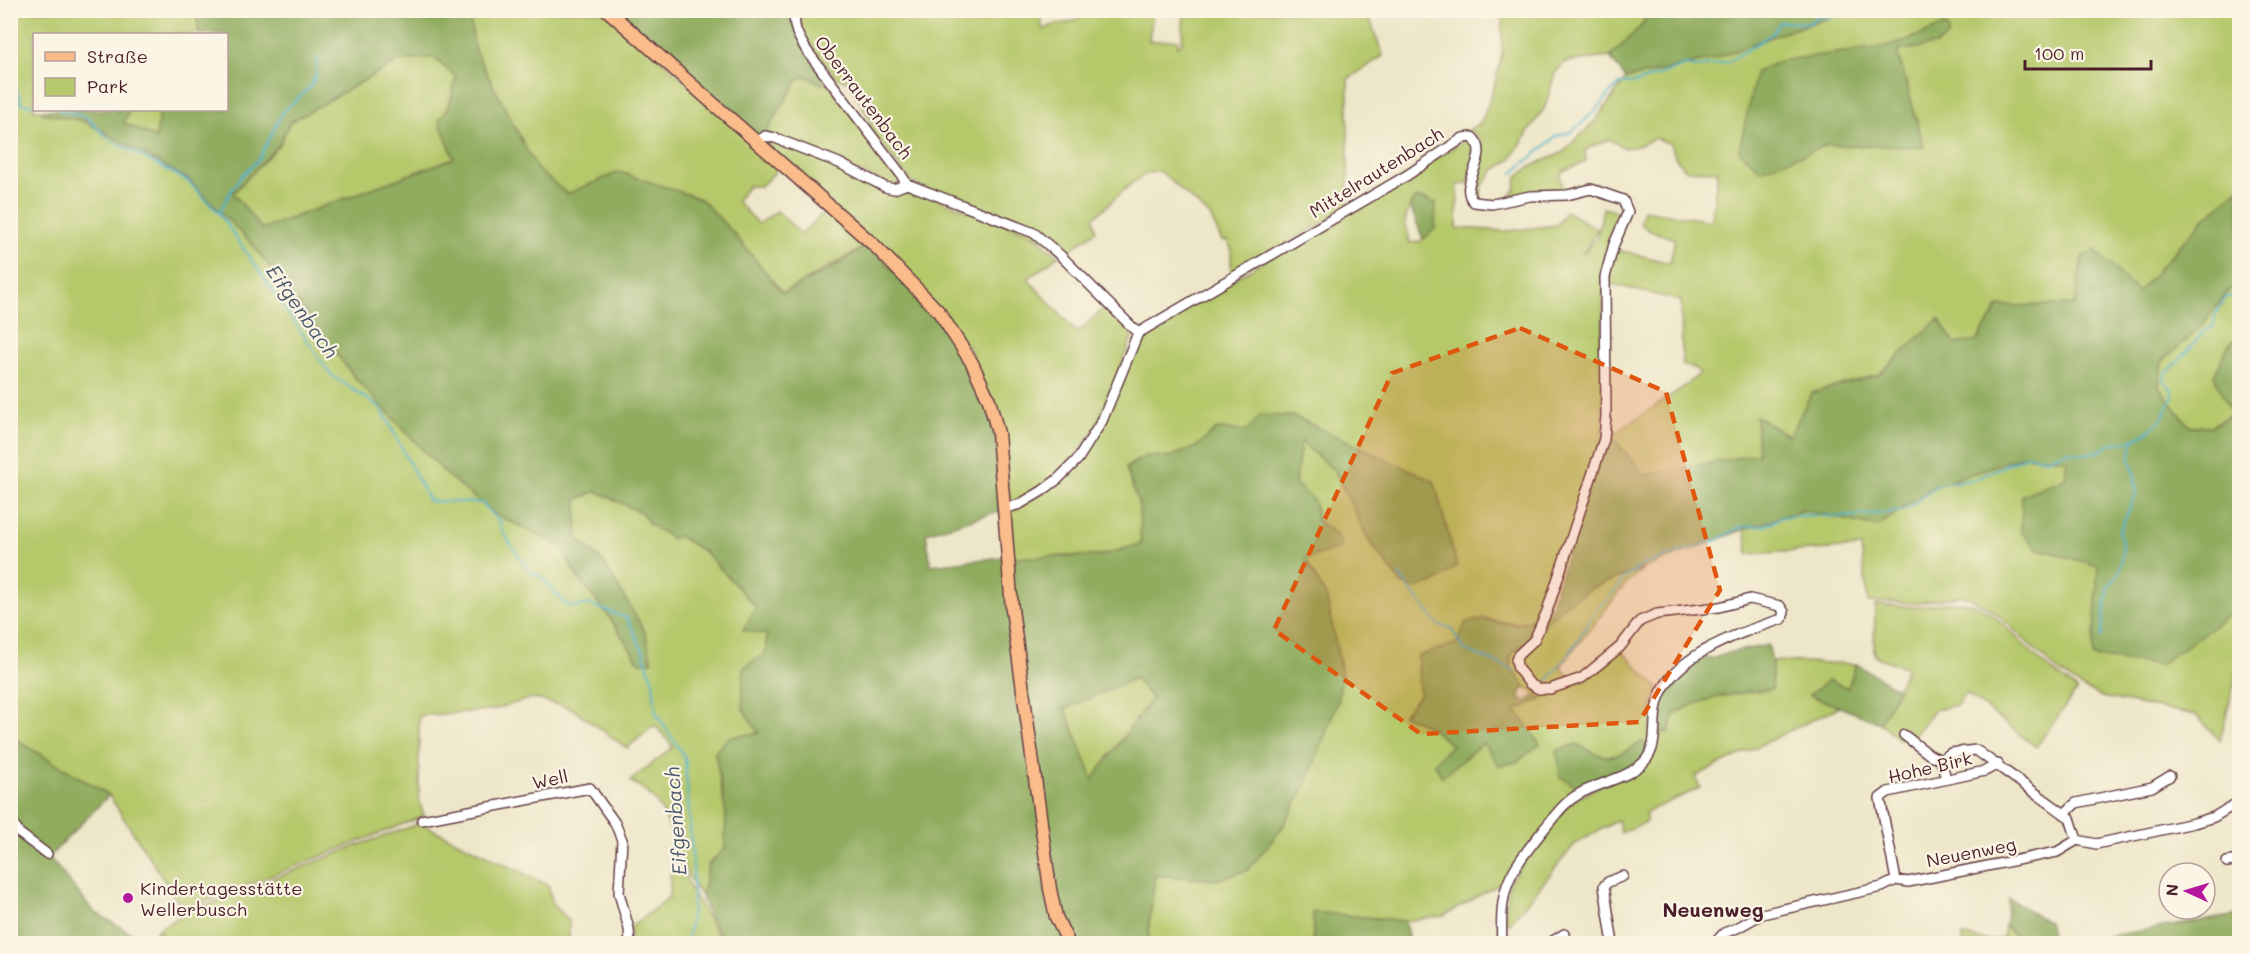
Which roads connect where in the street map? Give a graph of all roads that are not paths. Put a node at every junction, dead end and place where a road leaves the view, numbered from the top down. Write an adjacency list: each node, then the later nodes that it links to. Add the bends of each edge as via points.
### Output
1 (607, 10): 3 (main road)
2 (796, 10): 4 (street, Oberrautenbach, via 796,32 807,51)
3 (757, 142): 4 (street, Oberrautenbach, via 765,136 775,138 839,163 885,187 894,189); 6 (main road, via 874,246 948,324 972,363 992,408 998,433)
4 (907, 184): 5 (street, via 1034,233)
5 (1138, 333): 6 (street, via 1102,421 1082,453 1042,491); 25 (street, Mittelrautenbach, via 1467,137 1474,138 1479,149 1468,189 1474,202 1492,204 1592,189 1623,200 1628,212 1605,277 1604,439 1547,611 1534,640 1518,655 1518,669 1536,688 1550,689 1582,678 1620,647 1644,618 1719,607 1745,599 1774,603 1785,614 1782,620 1712,647 1673,674 1658,700 1648,758 1625,774 1571,799 1509,876 1503,898)
6 (1004, 509): 24 (main road, via 1012,609 1050,889 1056,917)
7 (1904, 735): 8 (street)
8 (1941, 760): 9 (street, via 1951,753 1972,749); 11 (street)
9 (1998, 764): 11 (street, Hohe Birk, via 1985,771); 13 (street)
10 (2170, 776): 13 (street, via 2152,787 2076,803)
11 (1946, 779): 21 (street, Hohe Birk, via 1888,792 1880,798)
12 (2239, 804): 16 (street, via 2194,824 2096,844)
13 (2064, 814): 16 (street, via 2072,822)
14 (10, 820): 17 (street, via 19,833)
15 (422, 820): 23 (street, Well, via 590,788 622,840 619,893)
16 (2077, 840): 21 (street, Neuenweg, via 2057,852 1908,882)
17 (47, 854)
18 (2239, 860): 19 (street)
19 (2227, 862)
20 (1623, 876): 27 (street, via 1604,886)
21 (1896, 880): 28 (street, Neuenweg, via 1882,887 1762,914 1724,933)
22 (1564, 934): 26 (street)
23 (630, 944)
24 (1069, 944)
25 (1502, 944)
26 (1548, 944)
27 (1613, 944)
28 (1713, 944)

